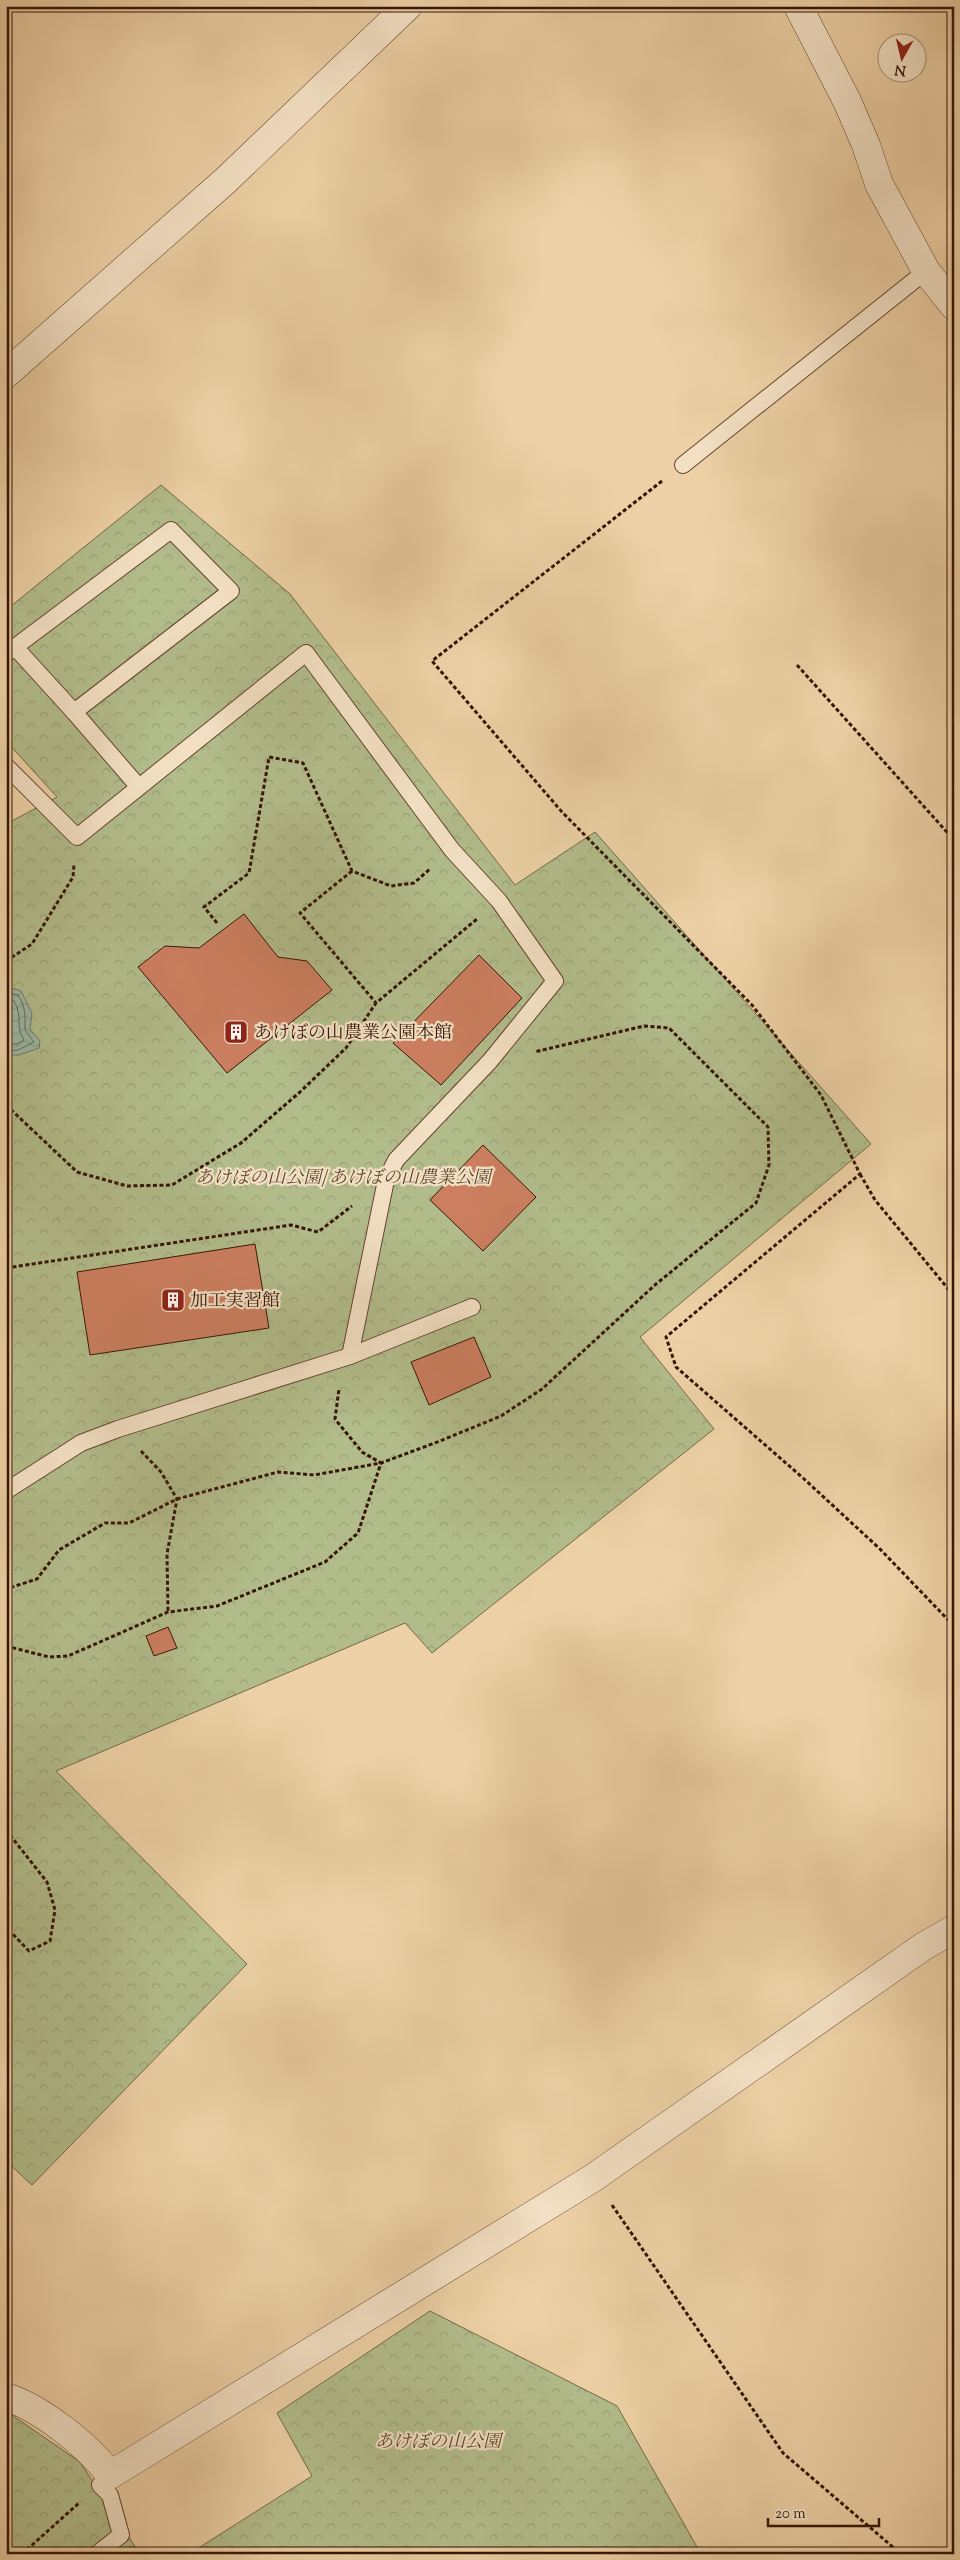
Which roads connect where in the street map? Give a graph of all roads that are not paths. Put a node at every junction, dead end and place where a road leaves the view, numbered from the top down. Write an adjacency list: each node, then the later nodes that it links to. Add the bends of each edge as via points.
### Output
1 (408, 6): 5 (street, via 225,181)
2 (798, 6): 3 (street, via 847,101 879,184)
3 (926, 271): 4 (street); 6 (lane)
4 (954, 306)
5 (6, 374)
6 (683, 465)
7 (11, 650): 8 (lane); 8 (lane, via 171,530 231,591)
8 (74, 712): 10 (lane)
9 (6, 766): 10 (lane, via 77,836)
10 (138, 786): 12 (lane, via 306,653 452,850 499,901 555,981 490,1061 396,1160 386,1180)
11 (472, 1307): 12 (lane)
12 (350, 1356): 13 (lane, via 118,1429 81,1444)
13 (6, 1491)
14 (954, 1929): 16 (street, via 916,1951 593,2178)
15 (6, 2397): 16 (street, via 26,2404 96,2455)
16 (105, 2480): 17 (lane, via 121,2535)
17 (97, 2554)

